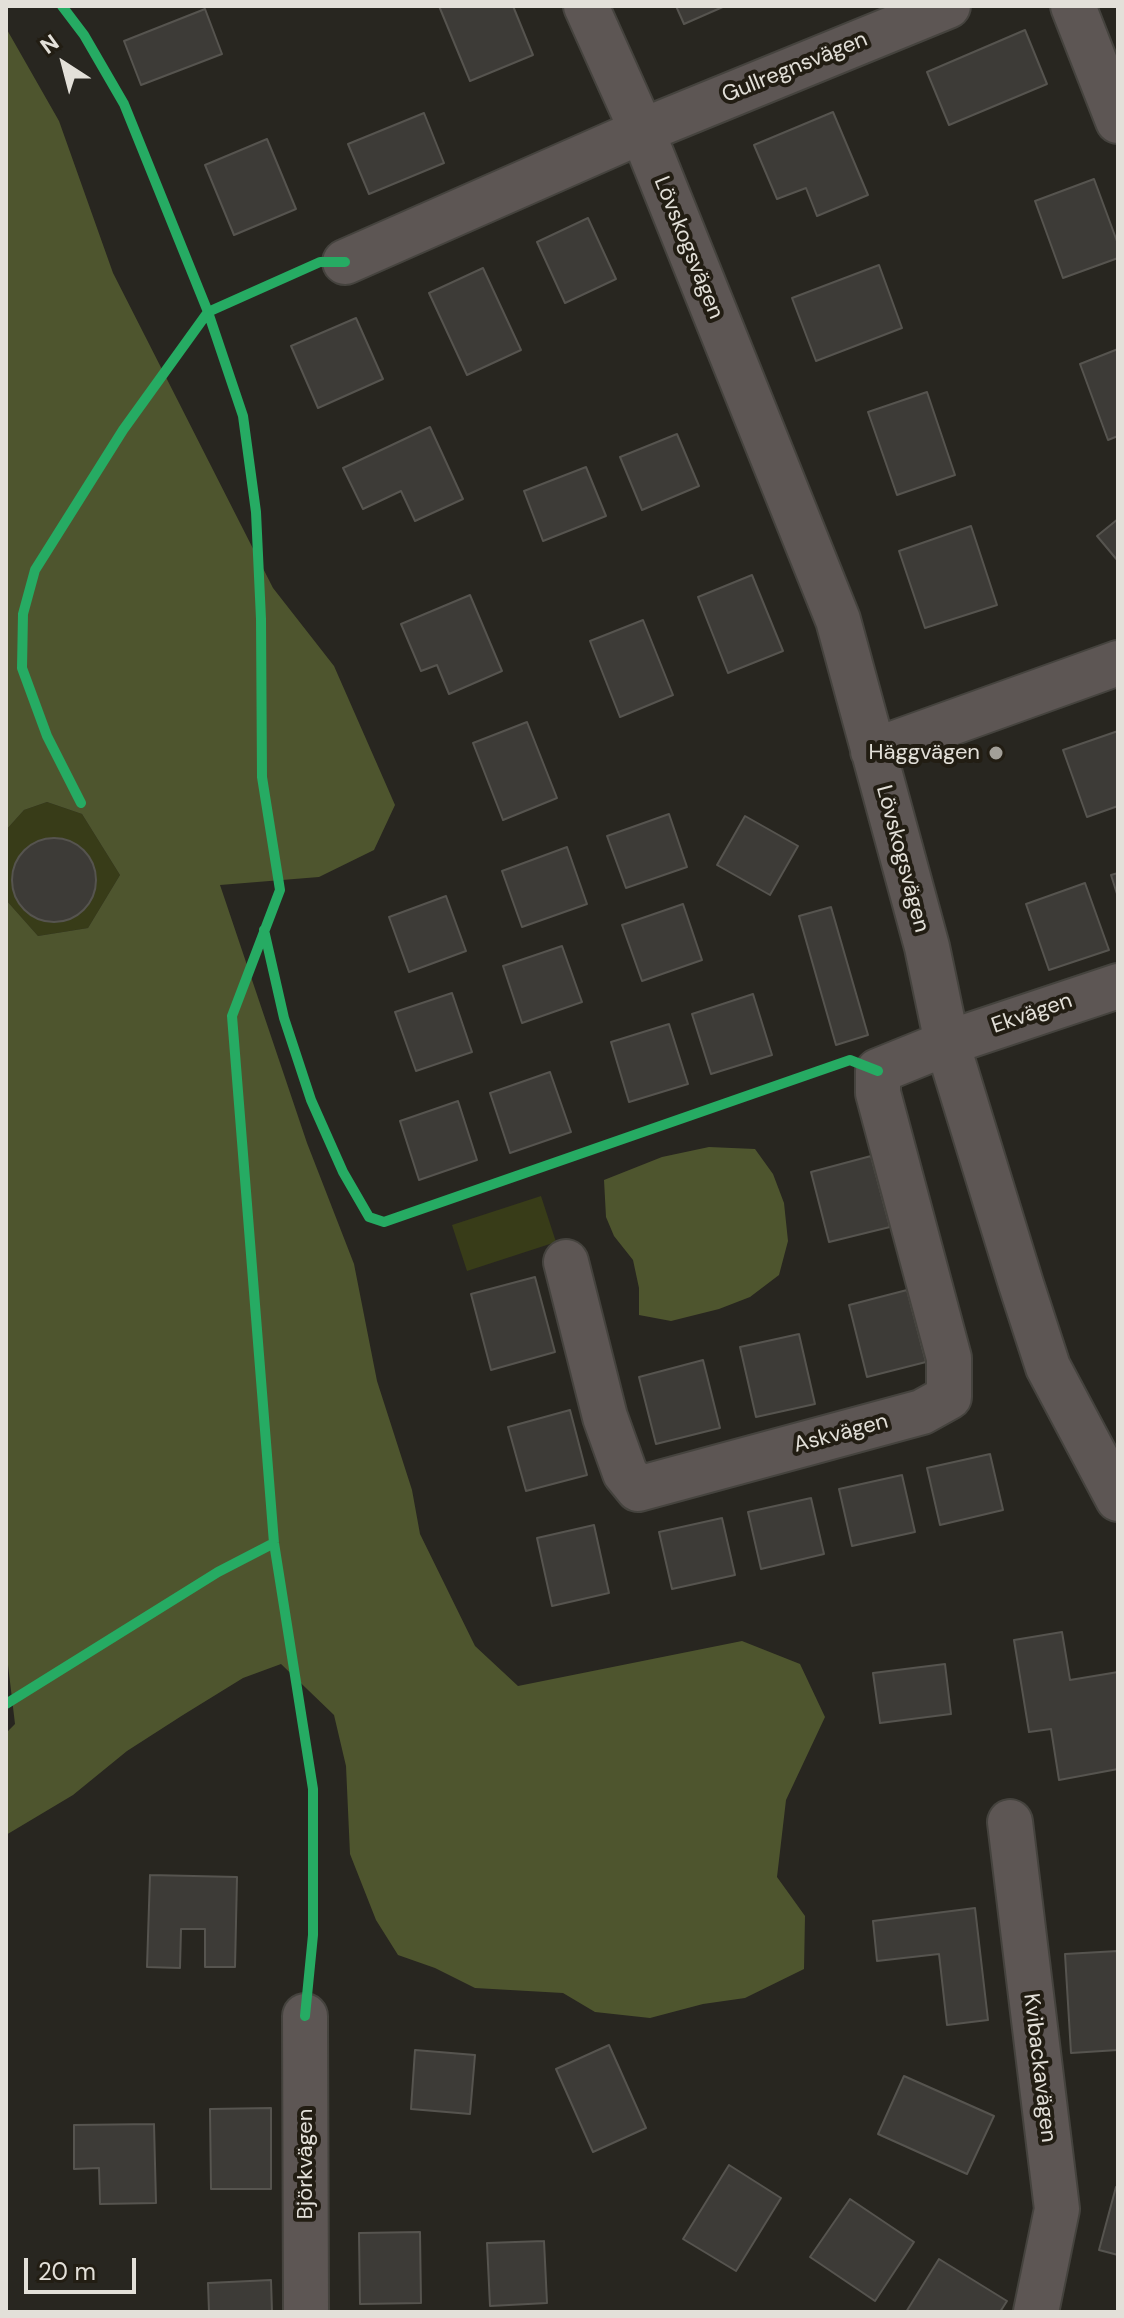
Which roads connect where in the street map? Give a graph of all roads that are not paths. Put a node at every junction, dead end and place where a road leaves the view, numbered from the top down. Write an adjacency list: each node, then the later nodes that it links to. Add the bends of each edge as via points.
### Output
1 (586, 6): 5 (street, Lövskogsvägen)
2 (948, 6): 5 (street, Gullregnsvägen)
3 (1073, 6): 4 (street)
4 (1118, 121)
5 (642, 131): 6 (street); 8 (street, Lövskogsvägen, via 838,620)
6 (345, 262)
7 (1118, 663): 8 (street)
8 (873, 751): 10 (street, Lövskogsvägen, via 927,947)
9 (1118, 986): 10 (street, Ekvägen)
10 (947, 1043): 11 (street, Ekvägen); 13 (street, Lövskogsvägen, via 1048,1367)
11 (878, 1071): 12 (street, Askvägen, via 878,1093 949,1358 949,1397 922,1412 638,1489 625,1473 605,1417)
12 (566, 1262)
13 (1118, 1499)
14 (1010, 1822): 17 (street, Kvibackavägen, via 1057,2209)
15 (305, 2016): 16 (street, Björkvägen)
16 (306, 2312)
17 (1036, 2312)

